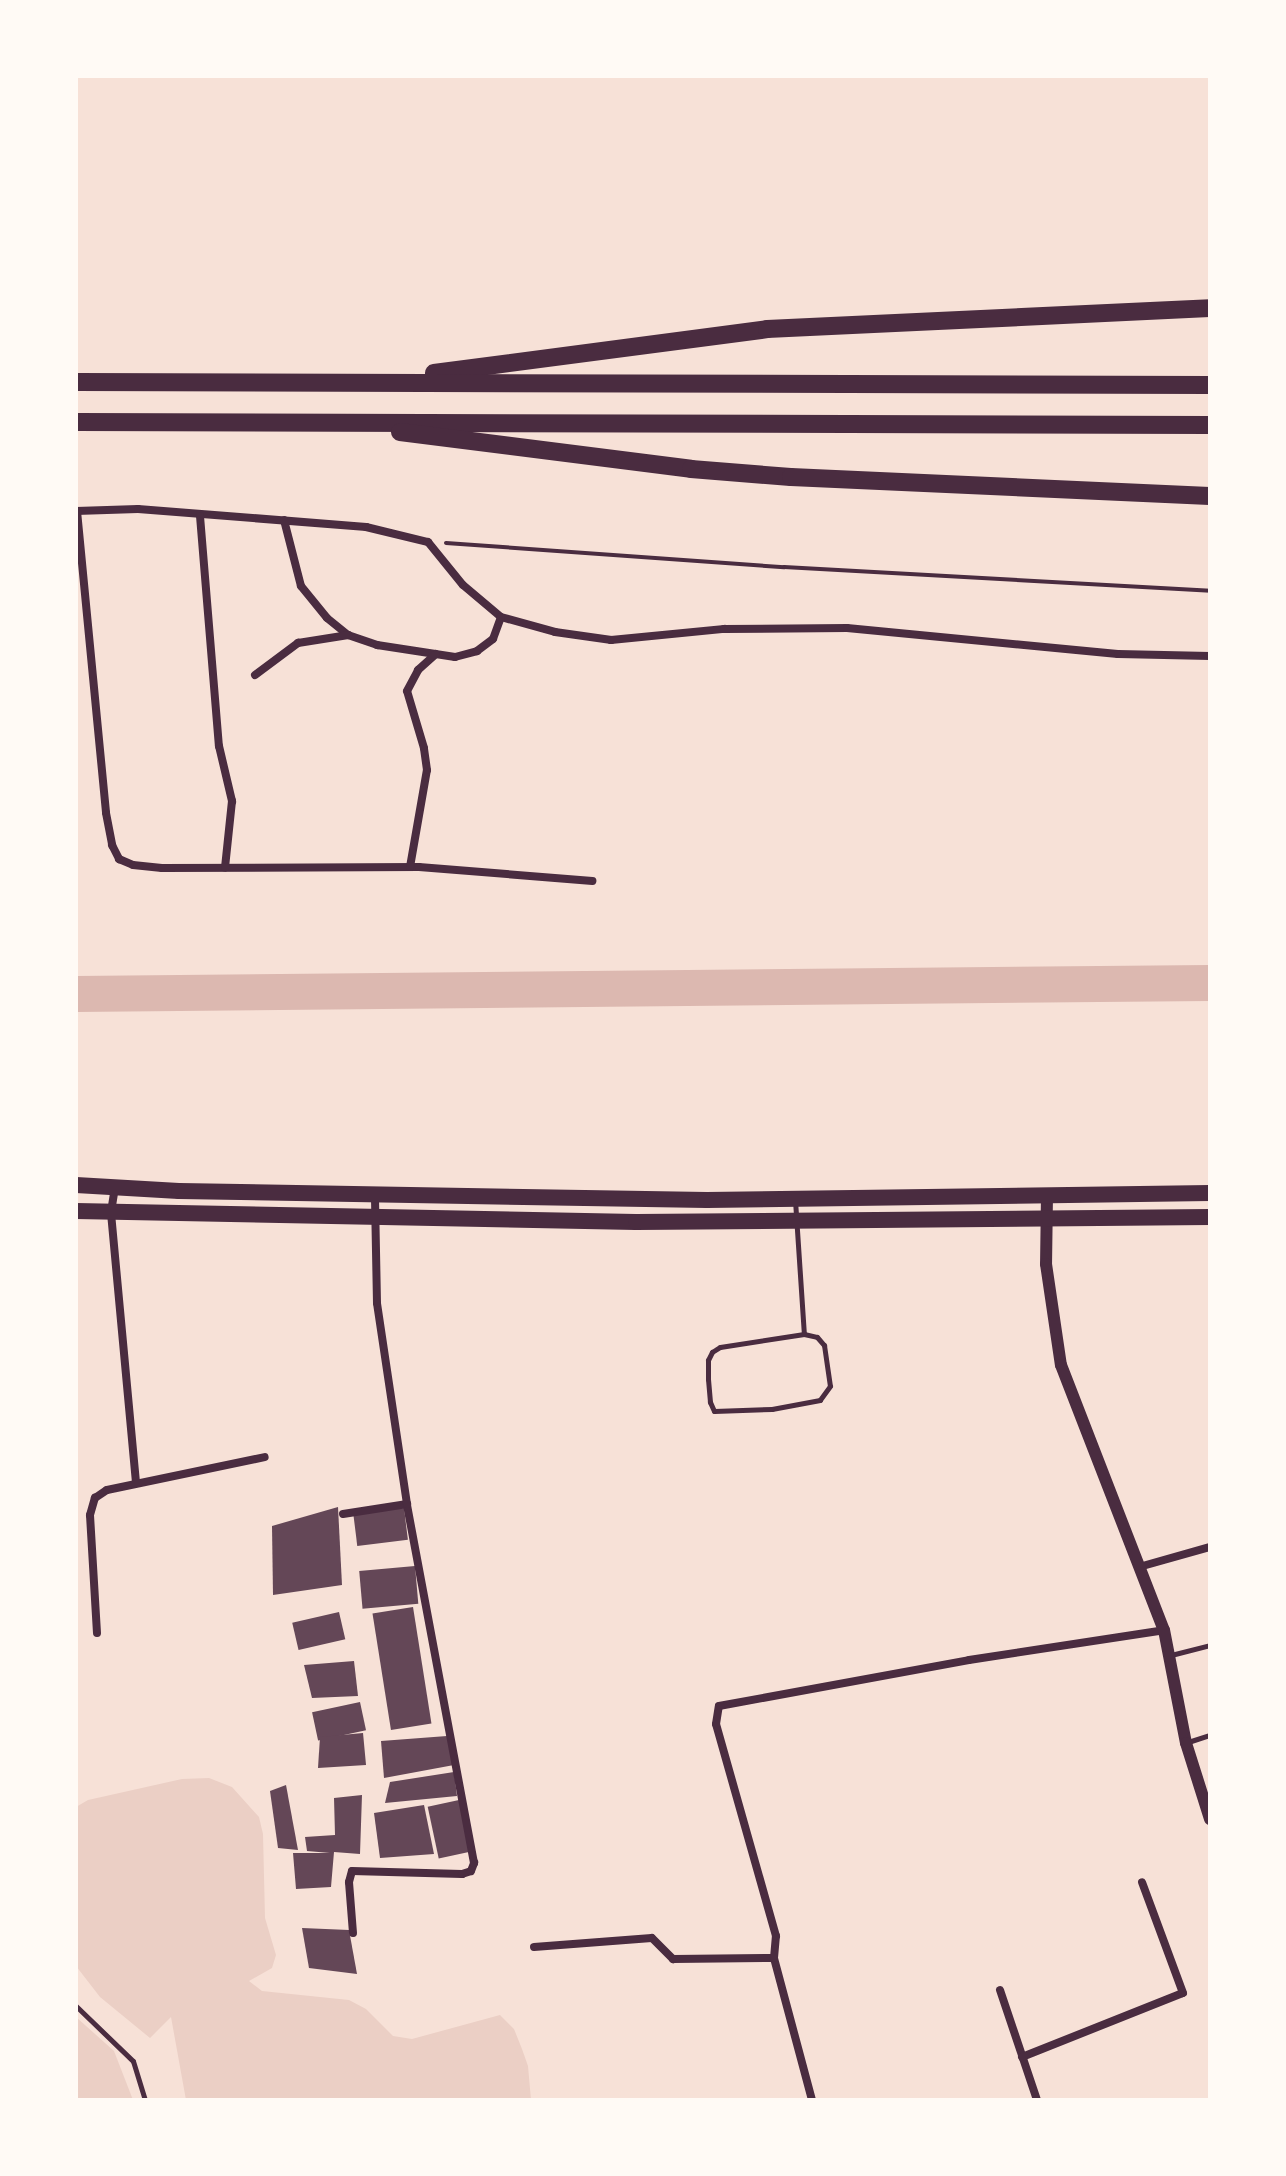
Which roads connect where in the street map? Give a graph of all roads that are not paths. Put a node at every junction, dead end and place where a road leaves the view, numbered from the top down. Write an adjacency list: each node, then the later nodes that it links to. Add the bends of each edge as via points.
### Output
1 (1210, 308): 3 (highway, via 767,329)
2 (76, 382): 3 (highway)
3 (368, 382): 4 (highway)
4 (1210, 385)
5 (76, 422): 6 (highway)
6 (323, 423): 7 (highway); 8 (highway, via 691,469)
7 (1210, 425)
8 (1210, 496)
9 (76, 511): 10 (street, via 138,509); 18 (street, via 112,845 119,859 133,865)
10 (200, 516): 11 (street); 18 (street, via 219,746 232,801)
11 (284, 520): 12 (street, via 366,527 428,542 463,585); 13 (street, via 301,586)
12 (501, 617): 14 (street, via 493,639 477,651 455,657); 15 (street, via 611,640 724,629 847,628 1118,654)
13 (348, 635): 14 (street); 16 (street, via 298,643)
14 (436, 654): 17 (street, via 418,670 407,691 427,770)
15 (1210, 656)
16 (255, 675)
17 (410, 867): 18 (street); 19 (street)
18 (225, 868)
19 (592, 881)
20 (76, 1185): 21 (main road)
21 (115, 1187): 23 (main road); 27 (street)
22 (1210, 1193): 24 (main road)
23 (375, 1194): 25 (main road); 29 (street)
24 (1047, 1195): 25 (main road); 30 (street)
25 (795, 1198): 31 (lane)
26 (76, 1211): 27 (main road)
27 (111, 1213): 29 (main road); 34 (street)
28 (1210, 1217): 30 (main road)
29 (376, 1218): 31 (main road); 35 (street, via 377,1303)
30 (1047, 1219): 31 (main road); 38 (street, via 1046,1264 1061,1365)
31 (796, 1221): 32 (lane)
32 (804, 1334): 32 (lane, via 824,1345 830,1386 826,1395 772,1409 714,1411 708,1379 712,1352)
33 (265, 1457): 34 (street)
34 (136, 1483): 40 (street, via 107,1490 91,1505)
35 (407, 1504): 36 (street); 47 (street, via 474,1863 462,1874 352,1871)
36 (343, 1514)
37 (1210, 1547): 38 (street)
38 (1139, 1567): 39 (street)
39 (1164, 1630): 42 (street); 49 (street, via 719,1706 716,1724 776,1936)
40 (97, 1633)
41 (1210, 1645): 42 (lane)
42 (1170, 1656): 44 (street)
43 (1210, 1735): 44 (lane)
44 (1186, 1743): 45 (street)
45 (1210, 1819)
46 (1142, 1882): 52 (street, via 1183,1993)
47 (353, 1933)
48 (534, 1947): 49 (street, via 652,1938 673,1959)
49 (774, 1958): 54 (street)
50 (1000, 1990): 52 (street)
51 (76, 2006): 53 (lane, via 133,2061)
52 (1022, 2057): 55 (street)
53 (145, 2100)
54 (812, 2100)
55 (1037, 2100)

